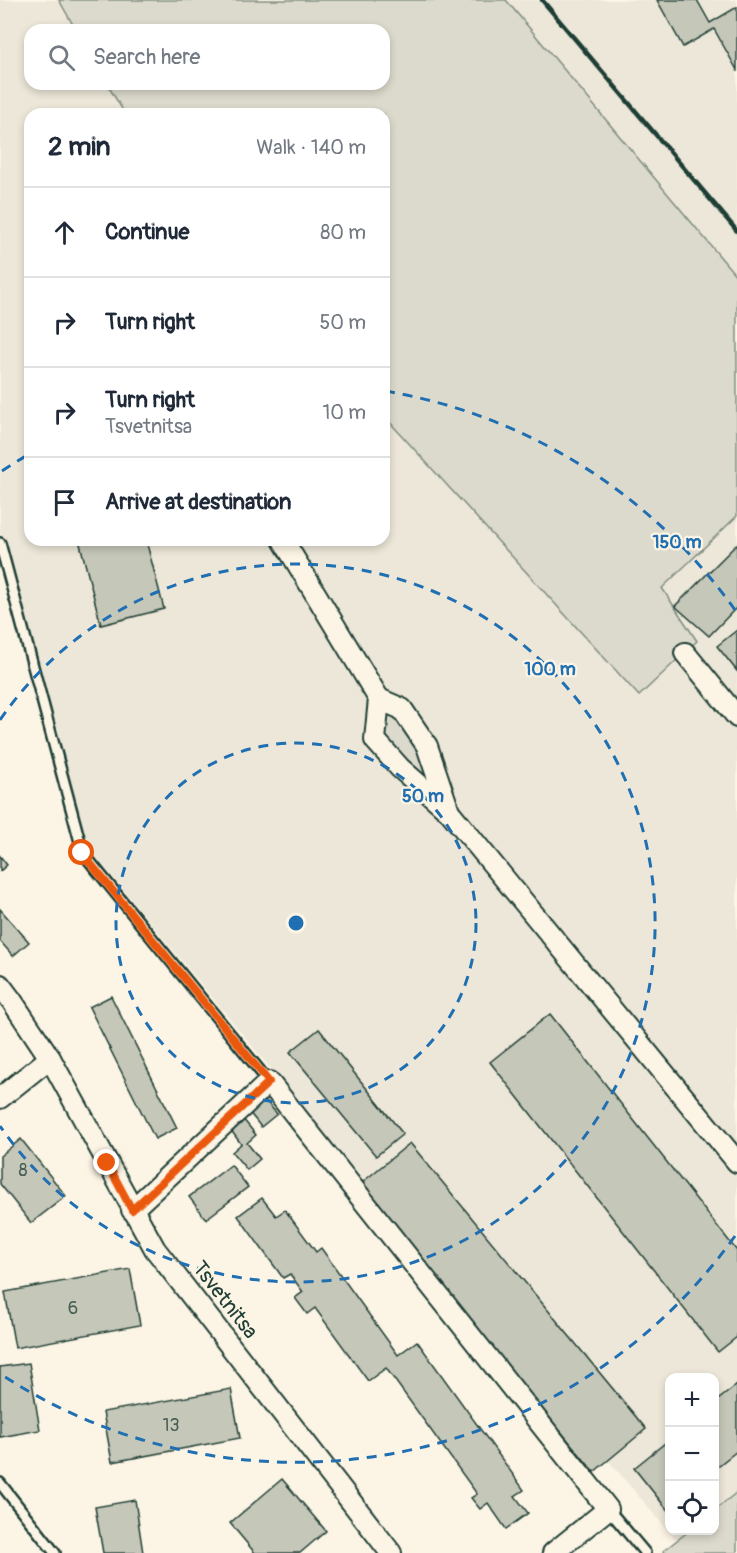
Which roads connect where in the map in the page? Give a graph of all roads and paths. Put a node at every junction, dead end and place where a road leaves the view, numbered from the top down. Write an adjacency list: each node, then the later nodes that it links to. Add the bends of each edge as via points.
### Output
1 (0, 543): 9 (lane, via 82,853)
2 (287, 546): 4 (street)
3 (685, 653): 5 (street)
4 (380, 699): 6 (street, via 402,709 427,746); 6 (street, via 375,740)
5 (737, 717)
6 (449, 811): 11 (street)
7 (0, 986): 8 (street, Tsvetnitsa)
8 (50, 1058): 10 (street); 12 (street, Tsvetnitsa)
9 (269, 1082): 12 (street); 14 (street)
10 (0, 1098)
11 (737, 1162)
12 (132, 1210): 16 (street, Tsvetnitsa, via 155,1249)
13 (0, 1483): 15 (lane)
14 (608, 1509): 17 (street); 18 (lane)
15 (55, 1553)
16 (392, 1553)
17 (553, 1553)
18 (645, 1553)

